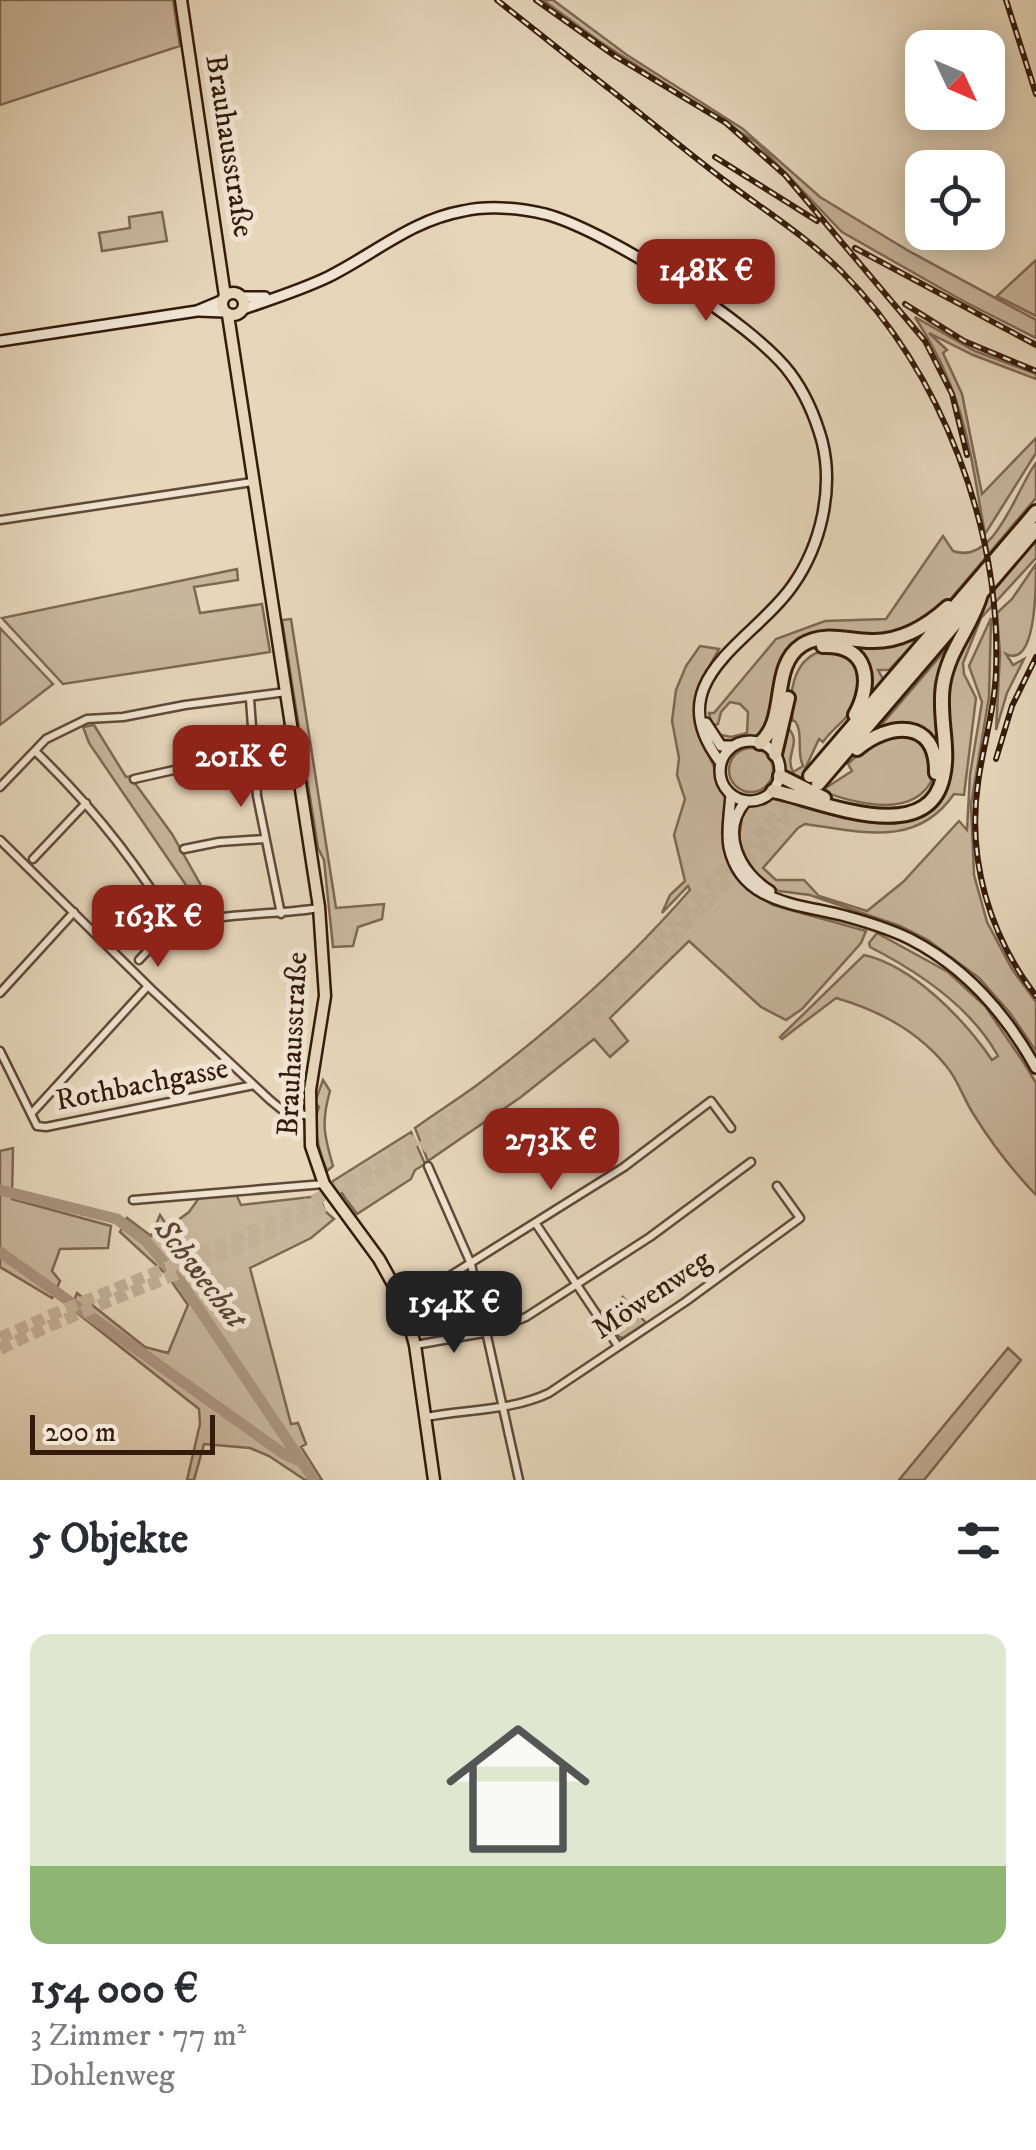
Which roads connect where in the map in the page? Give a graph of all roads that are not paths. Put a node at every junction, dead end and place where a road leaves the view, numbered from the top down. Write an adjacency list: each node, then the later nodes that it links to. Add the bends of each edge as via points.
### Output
1 (181, 0): 2 (main road, Brauhausstraße)
2 (232, 305): 3 (main road); 4 (main road, Brauhausstraße); 12 (main road, via 326,278 436,216 498,207 547,215 593,234 768,347 816,421 825,503 809,559 774,609 714,667)
3 (0, 341)
4 (252, 482): 6 (street); 10 (main road, Brauhausstraße)
5 (1036, 512): 9 (highway)
6 (0, 520)
7 (1036, 529): 8 (highway)
8 (982, 594): 20 (highway); 24 (highway, via 947,666 941,702 944,776 928,803 915,812 870,814)
9 (963, 599): 13 (highway, via 902,637 804,644 786,664 776,720); 14 (highway)
10 (286, 692): 11 (street); 33 (main road, Brauhausstraße)
11 (250, 699): 16 (street, via 87,720 58,731); 19 (street)
12 (701, 712): 15 (main road, via 712,737); 18 (main road, via 705,738)
13 (760, 742): 15 (main road); 17 (main road)
14 (838, 745): 17 (highway, via 863,701 867,676 850,652 824,646 792,668); 20 (highway, via 814,780)
15 (734, 746): 18 (main road)
16 (35, 751): 23 (street); 27 (street)
17 (775, 754): 21 (main road)
18 (721, 764): 25 (main road)
19 (254, 766): 22 (street, via 205,763); 28 (street)
20 (834, 766): 21 (highway, via 896,728 919,735 936,759 932,787 898,807 818,796)
21 (780, 776): 24 (main road)
22 (134, 779)
23 (0, 787)
24 (773, 791): 26 (main road)
25 (731, 794): 26 (main road); 32 (main road, via 728,844 739,872 766,896)
26 (746, 801): 32 (main road, via 734,828 740,860 764,888)
27 (86, 803): 31 (street); 36 (street)
28 (264, 838): 30 (street); 35 (street)
29 (0, 840): 34 (street)
30 (184, 849)
31 (33, 859)
32 (800, 905): 41 (main road, via 884,928 937,956 986,996)
33 (320, 907): 35 (street); 44 (main road, Brauhausstraße, via 325,996)
34 (74, 912): 38 (street); 39 (street)
35 (281, 914): 36 (street, via 218,916)
36 (176, 928): 37 (street)
37 (139, 960)
38 (148, 986): 42 (street); 43 (street)
39 (0, 992)
40 (0, 1051): 43 (street)
41 (1036, 1068)
42 (255, 1085): 43 (street, Rothbachgasse, via 46,1127 37,1126); 44 (street, via 281,1109)
43 (32, 1114)
44 (308, 1116): 48 (main road, Brauhausstraße)
45 (732, 1128): 51 (street, via 710,1101 624,1168)
46 (751, 1162): 53 (street)
47 (428, 1166): 52 (street)
48 (324, 1184): 50 (street); 54 (main road, Brauhausstraße)
49 (776, 1186): 57 (street, Möwenweg, via 800,1218)
50 (133, 1200)
51 (536, 1224): 52 (street); 53 (street)
52 (471, 1264): 54 (street); 55 (street)
53 (578, 1283): 55 (street, via 526,1317); 57 (street)
54 (404, 1304): 56 (main road, Brauhausstraße)
55 (486, 1332): 56 (street); 58 (street)
56 (415, 1345): 59 (main road, Brauhausstraße)
57 (618, 1346): 58 (street, Möwenweg, via 549,1393)
58 (502, 1406): 59 (street, Möwenweg); 61 (street)
59 (426, 1417): 60 (main road, Brauhausstraße)
60 (434, 1480)
61 (519, 1480)

